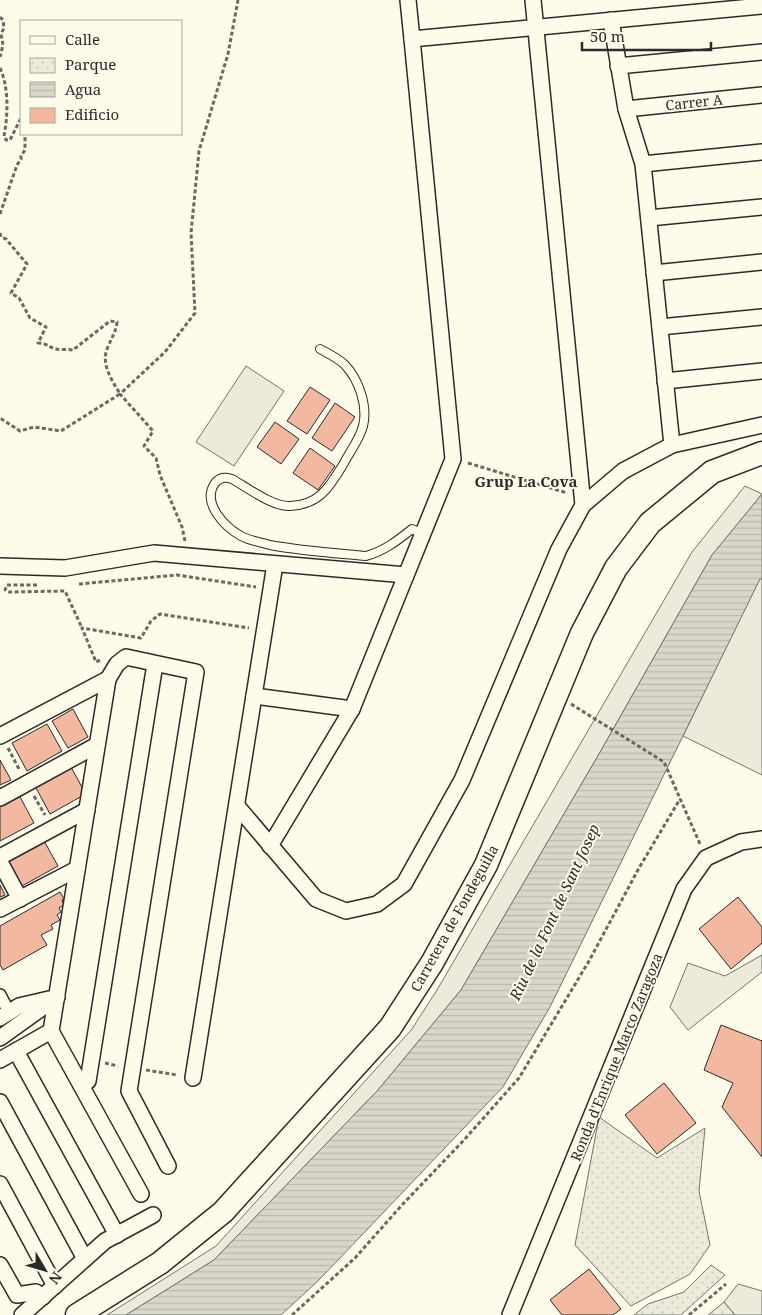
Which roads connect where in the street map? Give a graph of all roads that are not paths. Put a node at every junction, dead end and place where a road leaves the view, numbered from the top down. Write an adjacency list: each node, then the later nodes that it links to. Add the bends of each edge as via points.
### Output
1 (408, 0): 6 (street)
2 (533, 0): 5 (street)
3 (762, 6): 4 (street)
4 (611, 20): 5 (street); 8 (street)
5 (536, 27): 6 (street); 27 (street)
6 (412, 39): 28 (street, via 453,459)
7 (762, 52): 8 (street)
8 (618, 66): 10 (street)
9 (762, 95): 10 (street, Carrer A)
10 (626, 109): 12 (street)
11 (762, 152): 12 (street)
12 (643, 164): 14 (street)
13 (762, 207): 14 (street)
14 (648, 218): 16 (street)
15 (762, 262): 16 (street)
16 (654, 273): 18 (street)
17 (762, 317): 18 (street)
18 (660, 327): 21 (street)
19 (320, 349): 28 (lane, via 346,366 354,377 364,412 363,428 331,485 314,501 290,506 277,505 224,477 212,491 213,508 225,525 242,537 286,548 366,556 390,547 412,530)
20 (762, 371): 21 (street)
21 (665, 380): 23 (street)
22 (762, 425): 23 (street)
23 (672, 445): 27 (street, via 623,471)
24 (762, 453): 26 (main road, Carretera de Fondeguilla, via 712,472)
25 (762, 465): 26 (main road, Carretera de Fondeguilla)
26 (690, 491): 68 (main road, Carretera de Fondeguilla, via 650,522 616,568 582,633 486,865 432,963 390,1028 223,1212 160,1262)
27 (583, 505): 42 (street, via 559,549 462,780 404,884 376,904 346,911 316,899)
28 (423, 534): 31 (street)
29 (275, 564): 30 (street, via 154,553 65,568); 31 (street); 34 (street)
30 (0, 566)
31 (406, 576): 35 (street)
32 (155, 664): 33 (street, via 126,658 116,664); 56 (street, via 88,1081); 58 (street, via 196,672 129,1091)
33 (108, 679): 36 (street); 37 (street)
34 (254, 696): 35 (street); 39 (street)
35 (352, 708): 42 (street)
36 (0, 736)
37 (97, 745): 38 (street); 40 (street)
38 (0, 798)
39 (236, 806): 42 (street); 55 (street)
40 (87, 810): 43 (street); 45 (street)
41 (762, 839): 69 (street, Ronda d'Enrique Marco Zaragoza, via 740,842 706,858 684,888)
42 (270, 846)
43 (0, 856)
44 (0, 862): 46 (street)
45 (77, 869): 46 (street); 49 (street)
46 (20, 899): 47 (street)
47 (0, 909)
48 (0, 995): 50 (street)
49 (56, 997): 50 (street, via 19,1006); 51 (street); 52 (street)
50 (4, 1015)
51 (51, 1031): 53 (street); 56 (street)
52 (0, 1038)
53 (16, 1051): 54 (street); 62 (street)
54 (0, 1060)
55 (193, 1078)
56 (81, 1085): 60 (street)
57 (0, 1102): 63 (street)
58 (168, 1166)
59 (0, 1184): 65 (street)
60 (141, 1194)
61 (153, 1216): 62 (street)
62 (118, 1235): 63 (street, via 105,1241)
63 (85, 1259): 65 (street)
64 (0, 1265): 66 (street, via 17,1295 36,1292)
65 (55, 1286): 66 (street)
66 (43, 1297): 67 (street)
67 (22, 1315)
68 (77, 1315)
69 (510, 1315)

